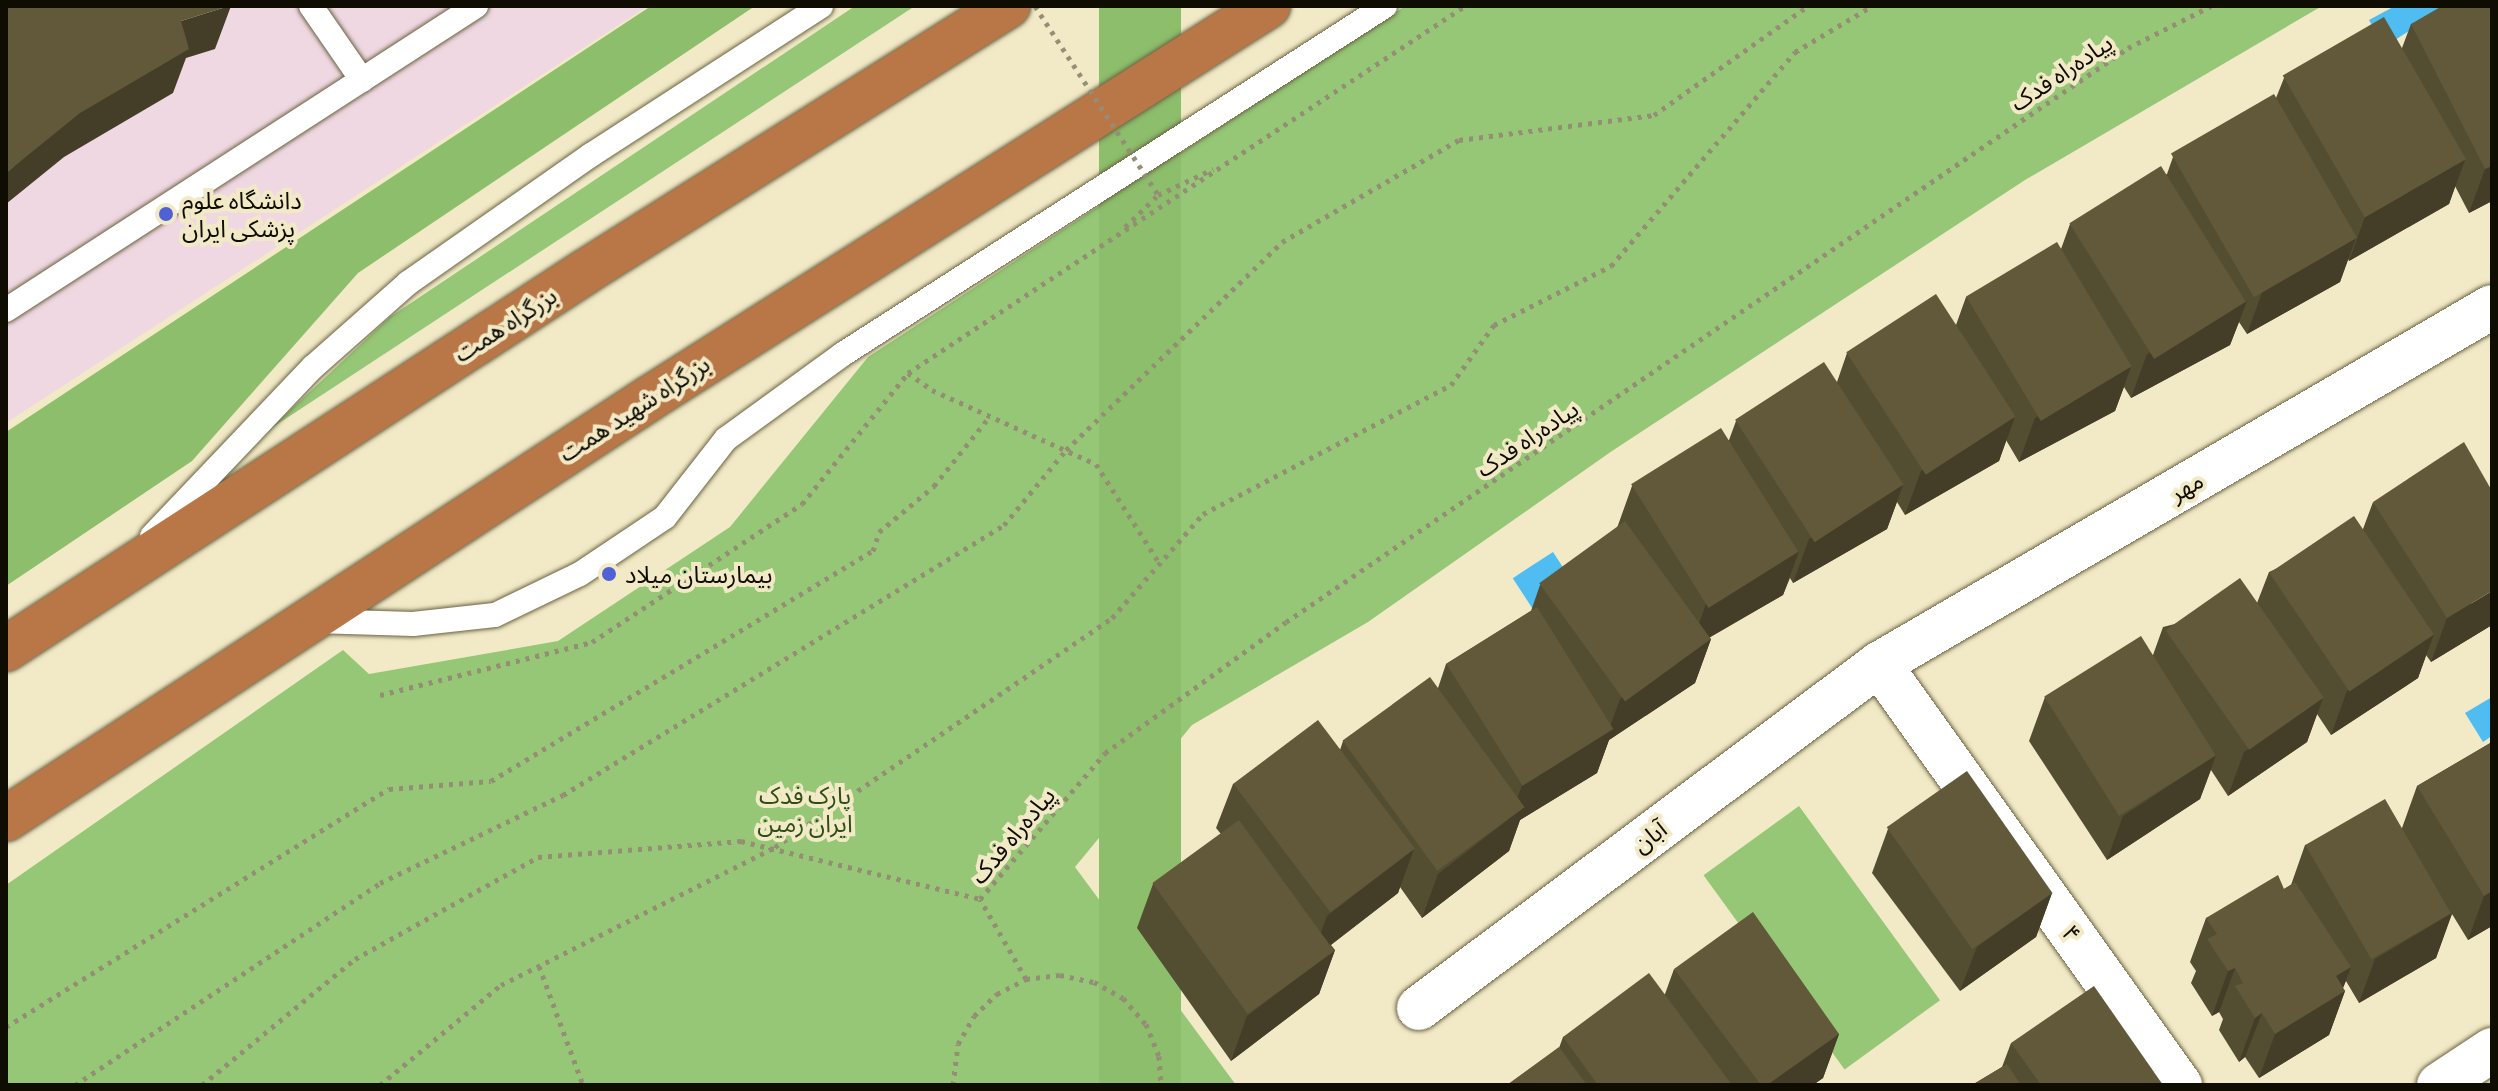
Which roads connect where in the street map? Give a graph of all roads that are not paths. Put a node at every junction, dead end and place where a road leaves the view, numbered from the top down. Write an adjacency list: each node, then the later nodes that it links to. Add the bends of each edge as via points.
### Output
1 (311, 6): 7 (lane)
2 (476, 6): 7 (lane)
3 (821, 6): 10 (lane, via 591,155 408,283 313,367)
4 (1008, 6): 10 (highway, بزرگراه همت, via 571,280)
5 (1268, 6): 11 (highway, بزرگراه شهید همت)
6 (1385, 6): 11 (lane, via 843,354 726,439 665,517 580,574 495,615 413,624)
7 (362, 80): 9 (lane)
8 (2492, 307): 13 (street, مهر)
9 (6, 310)
10 (105, 586): 12 (highway, بزرگراه همت)
11 (304, 621): 14 (highway, بزرگراه شهید همت)
12 (6, 649)
13 (1879, 664): 15 (street, آبان); 17 (street, ۴)
14 (6, 819)
15 (1419, 1008)
16 (2492, 1050): 18 (street)
17 (2180, 1085)
18 (2439, 1085)

